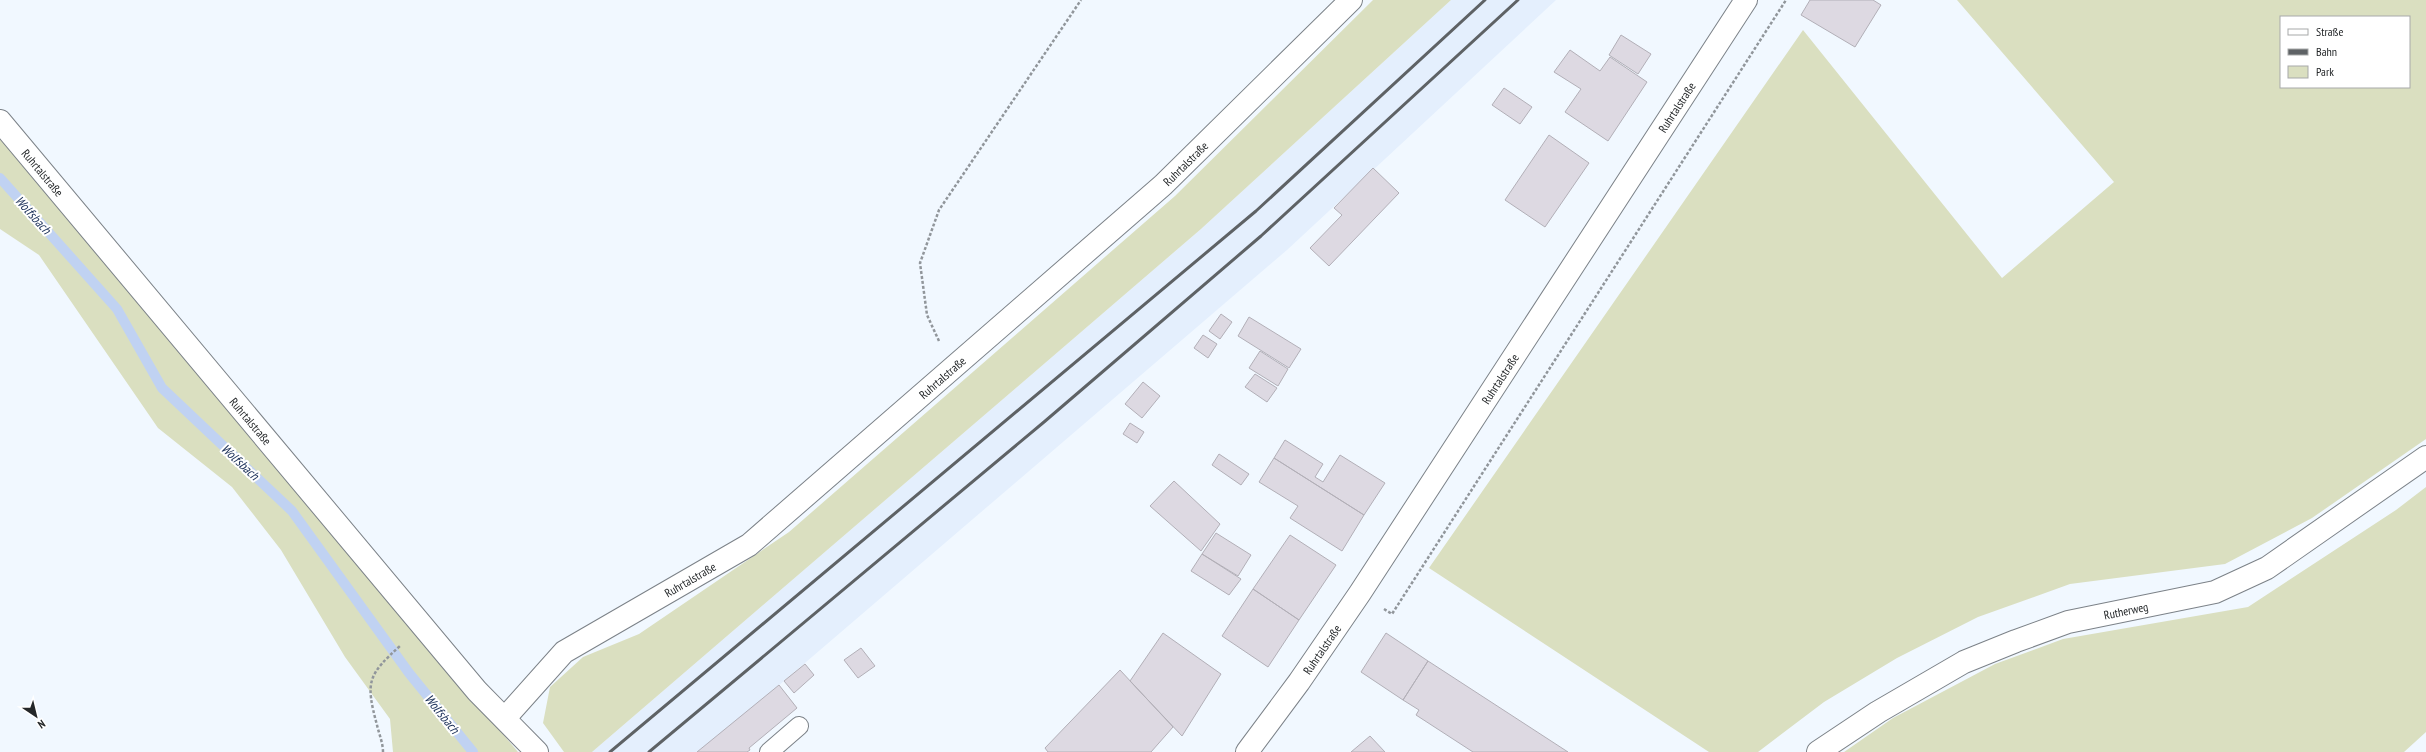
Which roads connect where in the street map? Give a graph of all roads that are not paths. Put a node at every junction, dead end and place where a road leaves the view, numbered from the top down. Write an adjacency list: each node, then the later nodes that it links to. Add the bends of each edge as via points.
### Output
1 (1351, 0): 5 (street, Ruhrtalstraße, via 1163,185 749,545 564,652)
2 (1746, 0): 9 (street, Ruhrtalstraße, via 1360,593)
3 (0, 121): 5 (street, Ruhrtalstraße, via 477,691)
4 (2426, 457): 10 (street, Rutherweg, via 2267,568 2215,592 2068,622 1964,662 1878,712)
5 (505, 718): 7 (street, Ruhrtalstraße)
6 (799, 726): 8 (lane)
7 (537, 752)
8 (769, 752)
9 (1247, 752)
10 (1818, 752)

